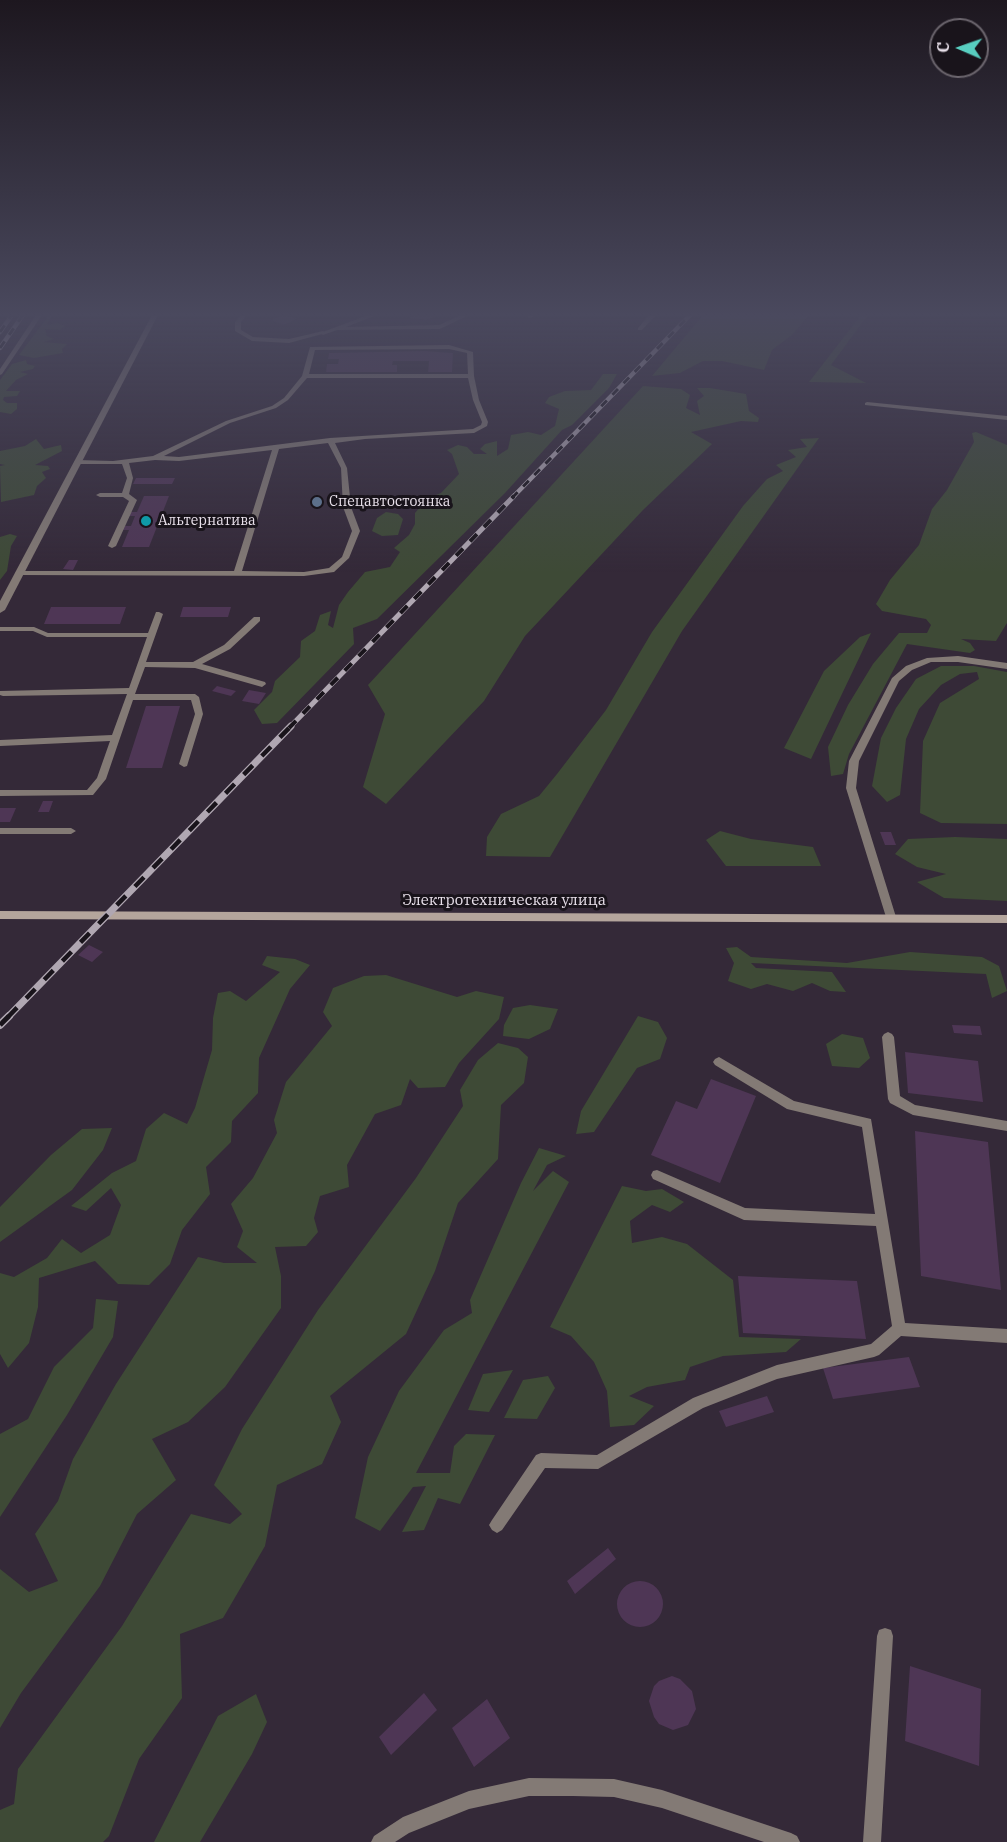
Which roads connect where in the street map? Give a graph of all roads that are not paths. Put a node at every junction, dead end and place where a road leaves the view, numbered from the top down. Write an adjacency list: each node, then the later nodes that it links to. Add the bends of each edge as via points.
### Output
1 (109, 401): 9 (street)
2 (283, 401): 8 (lane, via 228,422)
3 (476, 401): 6 (lane, via 485,422 479,429)
4 (867, 404): 5 (lane)
5 (1007, 418)
6 (330, 440): 7 (lane); 15 (lane, via 344,468 347,507 356,526 345,558 338,566 320,573)
7 (276, 448): 8 (lane); 15 (lane)
8 (155, 458): 10 (lane)
9 (76, 462): 10 (lane); 14 (street)
10 (125, 462): 12 (lane, via 130,478)
11 (100, 495): 12 (lane)
12 (125, 495): 13 (lane, via 133,500)
13 (112, 546)
14 (19, 573): 15 (lane); 16 (street)
15 (237, 574)
16 (0, 610)
17 (159, 614): 20 (lane)
18 (257, 619): 23 (lane, via 227,647)
19 (0, 629): 20 (lane, via 34,629 47,635)
20 (152, 635): 22 (lane)
21 (1006, 663): 34 (lane, via 930,660 909,668 895,680 854,761 851,788)
22 (141, 664): 23 (lane); 26 (lane)
23 (195, 665): 24 (lane)
24 (262, 684)
25 (3, 693): 26 (lane)
26 (131, 694): 27 (lane); 29 (lane, via 195,697 199,714)
27 (115, 738): 28 (lane); 30 (lane, via 101,779 90,793)
28 (0, 743)
29 (184, 764)
30 (0, 793)
31 (0, 831): 32 (lane)
32 (70, 831)
33 (0, 915): 34 (main road, Электротехническая улица)
34 (891, 916): 35 (main road, Электротехническая улица)
35 (1007, 919)
36 (888, 1037): 38 (lane, via 894,1099 913,1110)
37 (719, 1062): 40 (lane, via 792,1105 867,1123)
38 (1007, 1126)
39 (657, 1175): 40 (lane, via 744,1214)
40 (882, 1220): 41 (lane)
41 (899, 1329): 42 (lane); 43 (lane, via 873,1350 777,1372 698,1403 598,1462 541,1460)
42 (1007, 1336)
43 (497, 1525)
44 (885, 1636): 47 (lane)
45 (380, 1842): 46 (lane, via 403,1826 469,1800 529,1787 573,1787 614,1788 662,1799)
46 (791, 1842)
47 (872, 1842)

